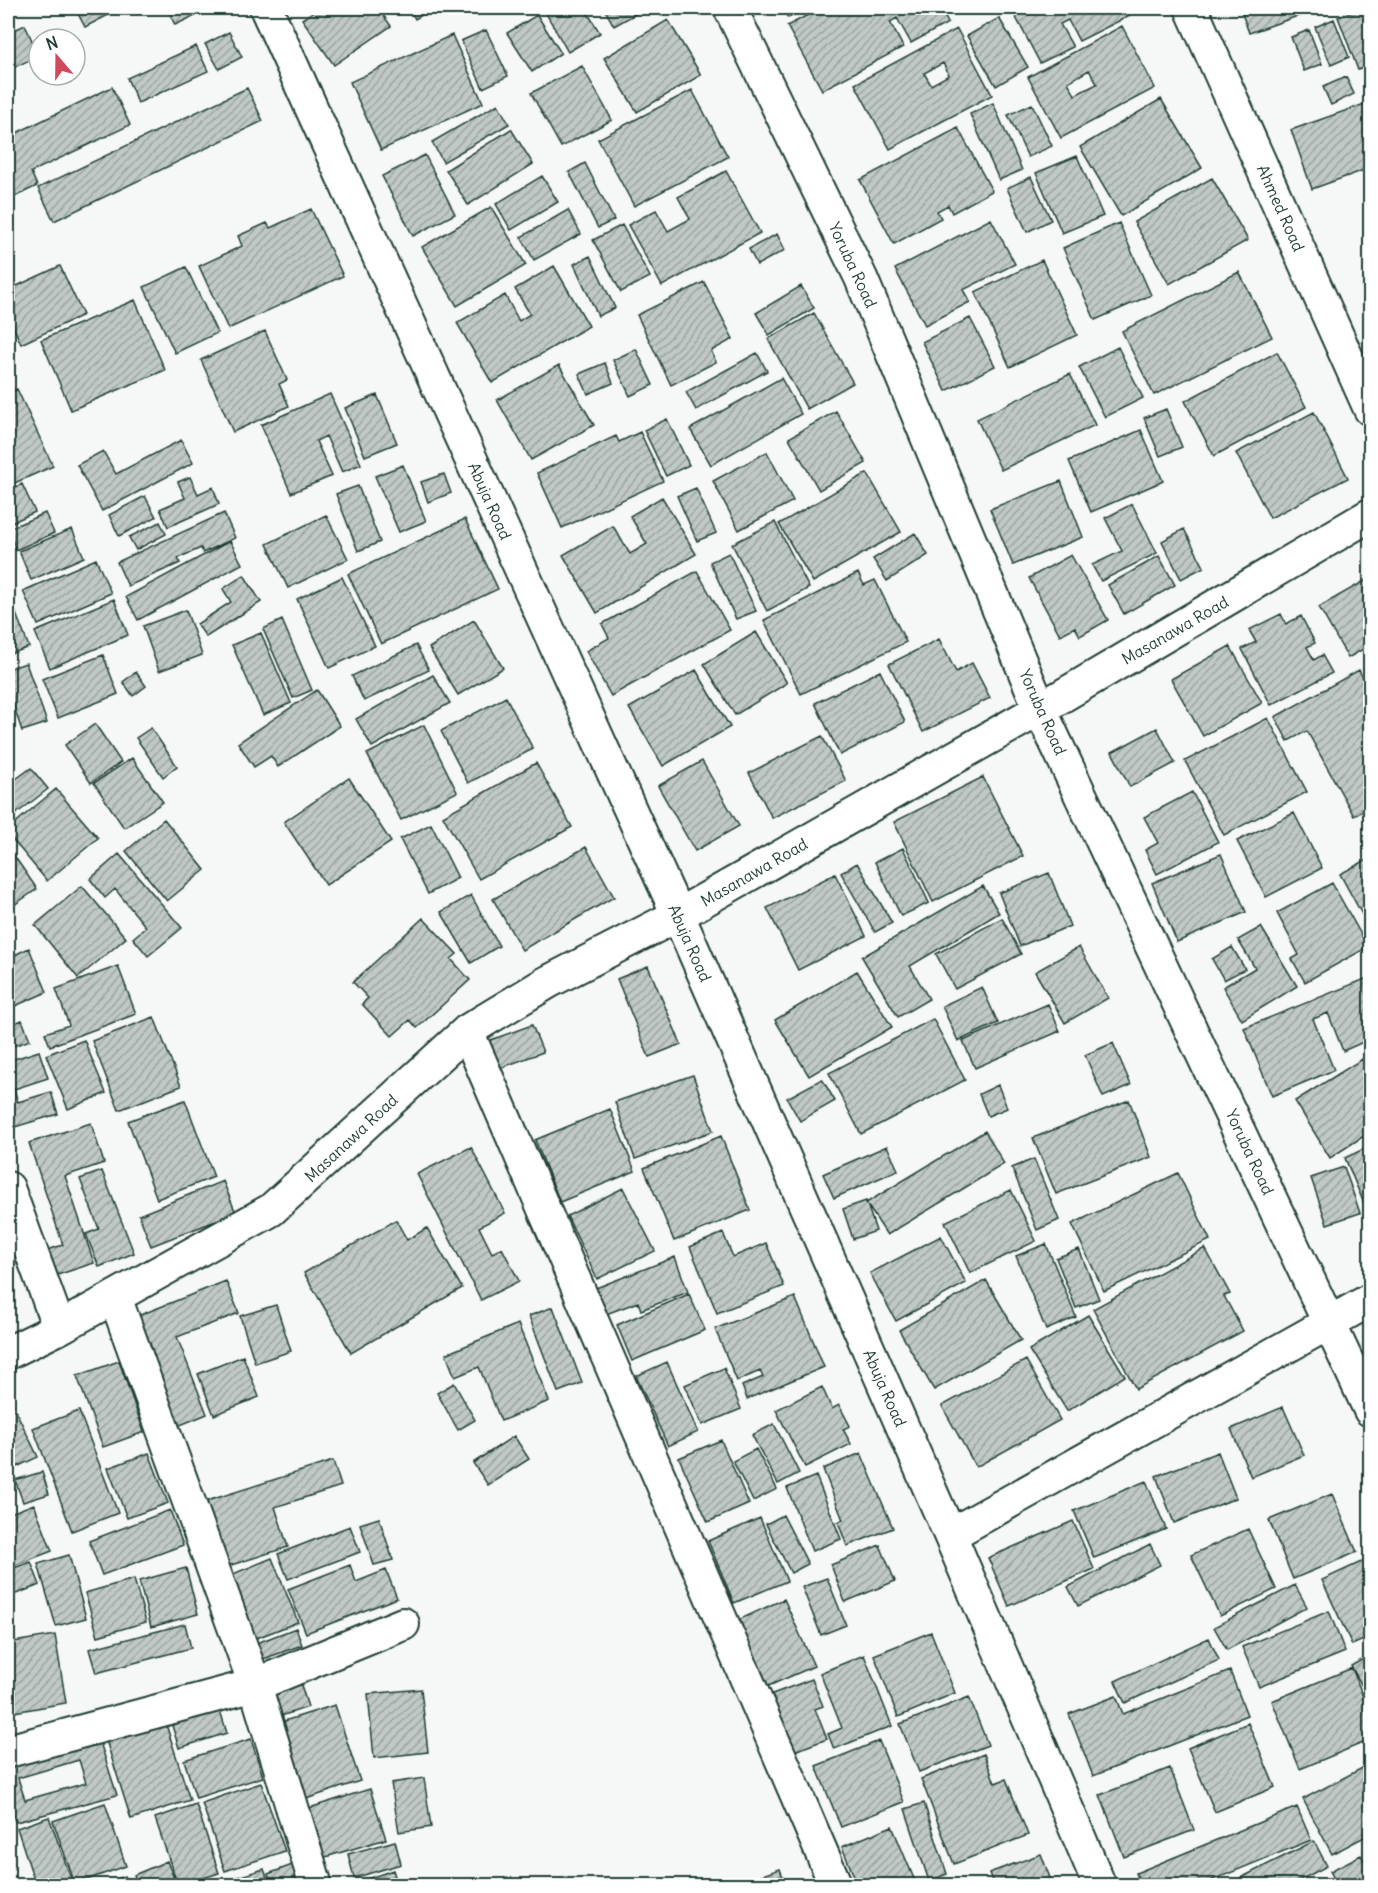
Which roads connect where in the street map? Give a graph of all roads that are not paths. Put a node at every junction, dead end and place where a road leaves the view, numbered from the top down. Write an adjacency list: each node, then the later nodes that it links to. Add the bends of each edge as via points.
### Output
1 (266, 8): 7 (street, Abuja Road)
2 (730, 8): 6 (street, Yoruba Road, via 861,278)
3 (1191, 8): 4 (street, Ahmed Road)
4 (1371, 409)
5 (1371, 515): 6 (street, Masanawa Road)
6 (1040, 709): 7 (street, Masanawa Road); 12 (street, Yoruba Road)
7 (678, 915): 8 (street, Masanawa Road, via 548,982); 16 (street, Abuja Road)
8 (467, 1031): 10 (street, Masanawa Road, via 258,1217); 21 (street)
9 (8, 1188): 13 (street)
10 (115, 1297): 13 (street, Masanawa Road); 18 (street)
11 (1371, 1300): 12 (street)
12 (1331, 1324): 15 (street, Yoruba Road); 16 (street)
13 (59, 1328): 14 (street, Masanawa Road)
14 (8, 1353)
15 (1371, 1410)
16 (950, 1535): 22 (street, Abuja Road)
17 (403, 1624): 18 (street)
18 (255, 1685): 19 (street); 20 (street)
19 (8, 1751)
20 (316, 1886)
21 (836, 1886)
22 (1100, 1886)

